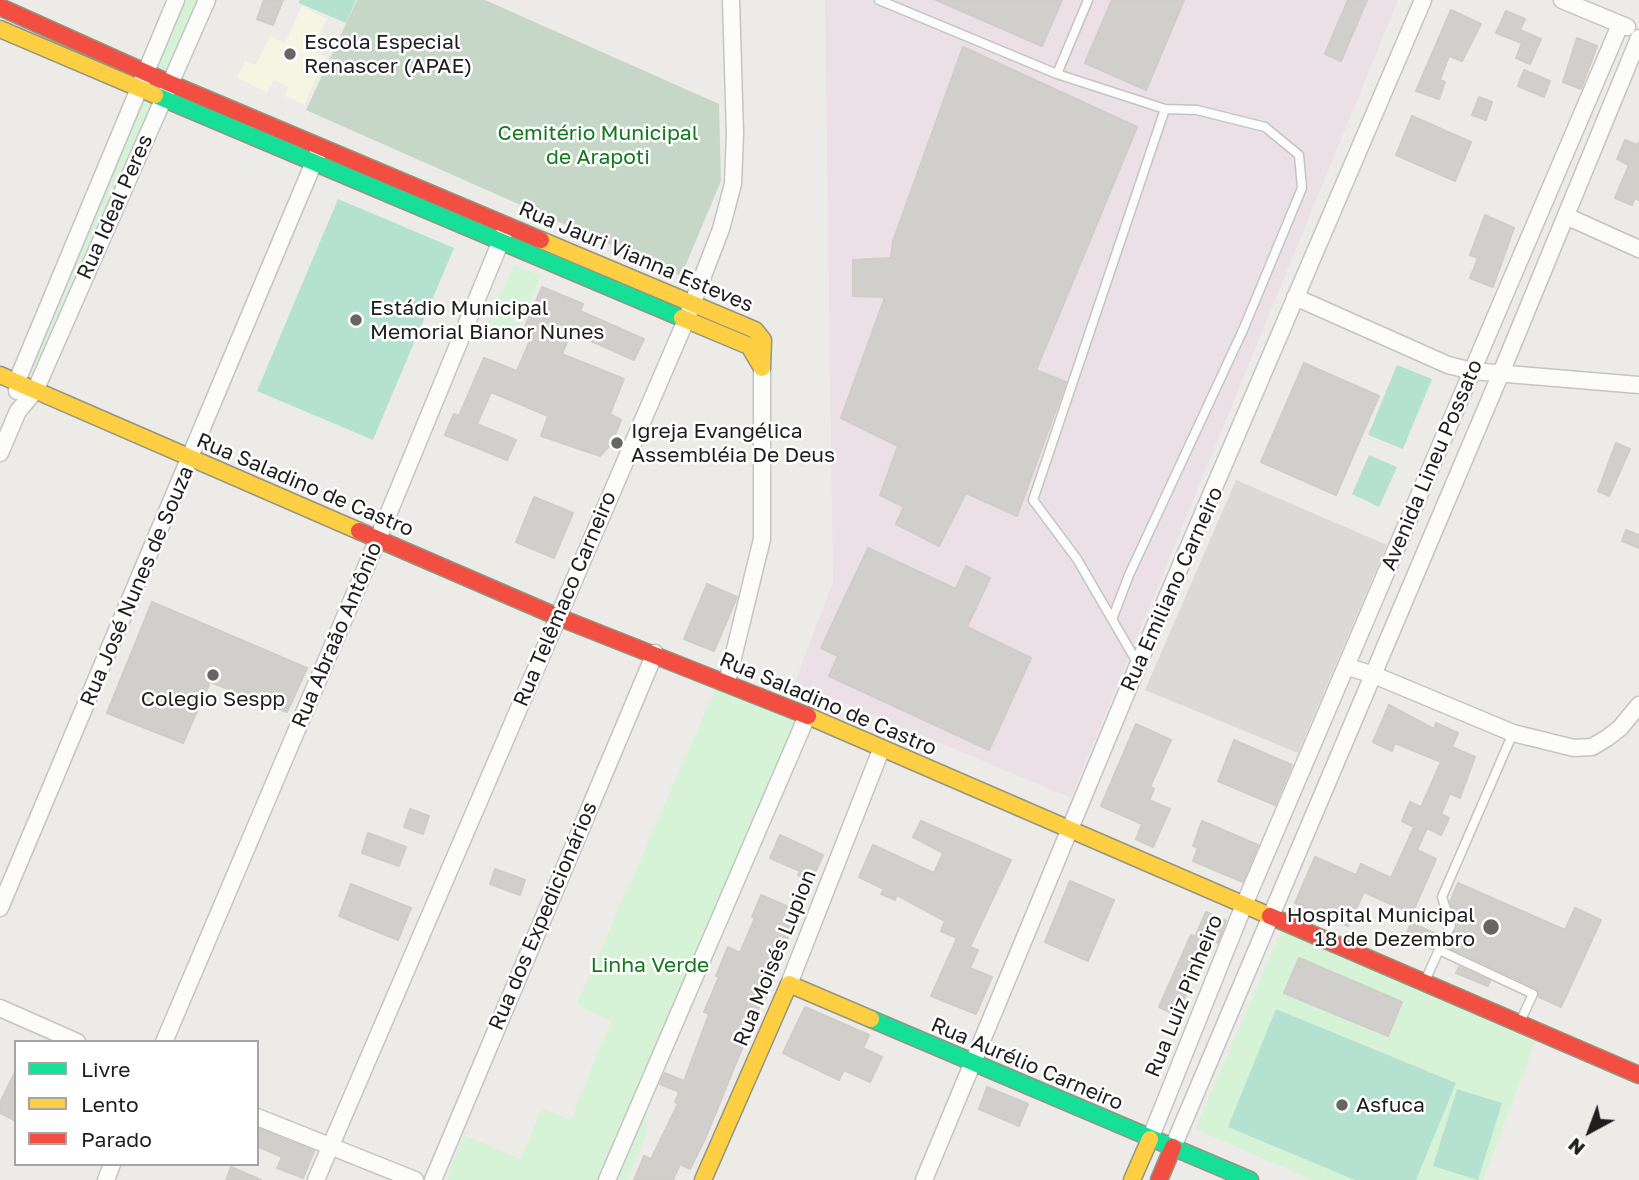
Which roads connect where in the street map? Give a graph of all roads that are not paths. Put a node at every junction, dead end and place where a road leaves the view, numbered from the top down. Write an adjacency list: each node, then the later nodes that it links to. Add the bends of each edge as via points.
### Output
1 (176, 0): 13 (street, Rua Ideal Peres)
2 (207, 0): 16 (street, Rua Ideal Peres)
3 (731, 0): 23 (street, Rua Telêmaco Carneiro, via 733,184)
4 (879, 0): 14 (lane)
5 (1088, 0): 14 (lane)
6 (1423, 0): 22 (street, Rua Emiliano Carneiro)
7 (1562, 0): 9 (street)
8 (0, 7): 13 (street, Rua Jauri Vianna Esteves)
9 (1620, 25): 11 (street); 26 (street, Avenida Lineu Possato)
10 (0, 29): 15 (street, Rua Jauri Vianna Esteves)
11 (1639, 31)
12 (1639, 38): 19 (street, Avenida Lineu Possato)
13 (146, 72): 15 (street, Rua Ideal Peres); 16 (street, Rua Jauri Vianna Esteves)
14 (1057, 74): 17 (lane)
15 (140, 88): 16 (street, Rua Jauri Vianna Esteves); 29 (street, Rua Ideal Peres)
16 (166, 89): 18 (street, Rua Jauri Vianna Esteves); 31 (street, Rua Ideal Peres)
17 (1165, 109): 37 (lane, via 1033,500); 37 (lane, via 1197,110 1265,127 1299,155 1302,188)
18 (317, 154): 20 (street, Rua Jauri Vianna Esteves); 34 (street, Rua José Nunes de Souza)
19 (1566, 216): 21 (street); 27 (street, Avenida Lineu Possato)
20 (504, 233): 23 (street, Rua Jauri Vianna Esteves); 24 (street, Rua Jauri Vianna Esteves); 35 (street, Rua Abraão Antônio)
21 (1639, 249)
22 (1295, 297): 26 (street, via 1448,365); 39 (street, Rua Emiliano Carneiro)
23 (692, 303): 24 (street, Rua Telêmaco Carneiro); 25 (street, Rua Jauri Vianna Esteves, via 755,331 763,340)
24 (686, 320): 25 (street, Rua Jauri Vianna Esteves, via 749,346); 36 (street, Rua Telêmaco Carneiro)
25 (762, 368): 42 (street, via 762,538)
26 (1472, 371): 27 (street); 40 (street, Avenida Lineu Possato)
27 (1501, 373): 30 (street); 41 (street, Avenida Lineu Possato)
28 (0, 375): 29 (street, Rua Saladino de Castro)
29 (17, 381): 31 (street, Rua Saladino de Castro); 32 (street, Rua Ideal Peres)
30 (1639, 385)
31 (35, 391): 32 (street, Rua Ideal Peres); 34 (street, Rua Saladino de Castro)
32 (18, 411): 33 (street, Rua Ideal Peres)
33 (0, 453)
34 (191, 460): 35 (street, Rua Saladino de Castro); 51 (street, Rua José Nunes de Souza)
35 (378, 539): 36 (street, Rua Saladino de Castro); 59 (street, Rua Abraão Antônio)
36 (558, 617): 38 (street, Rua Saladino de Castro); 64 (street, Rua Telêmaco Carneiro)
37 (1114, 617): 39 (lane)
38 (655, 653): 42 (street, Rua Saladino de Castro); 68 (street, Rua dos Expedicionários)
39 (1138, 664): 49 (street, Rua Emiliano Carneiro)
40 (1348, 667): 41 (street); 47 (street, Avenida Lineu Possato)
41 (1374, 675): 45 (street); 48 (street, Avenida Lineu Possato)
42 (727, 682): 44 (street, Rua Saladino de Castro)
43 (1639, 705): 45 (street, via 1620,728 1592,747 1574,748)
44 (807, 716): 46 (street, Rua Saladino de Castro); 69 (street)
45 (1513, 733): 53 (lane, via 1441,897 1451,925)
46 (881, 750): 49 (street, Rua Saladino de Castro); 54 (street, Rua Moisés Lupion)
47 (1283, 814): 48 (street); 50 (street, Avenida Lineu Possato)
48 (1308, 824): 52 (street, Avenida Lineu Possato)
49 (1070, 830): 50 (street, Rua Saladino de Castro); 60 (street, Rua Emiliano Carneiro)
50 (1244, 905): 52 (street, Rua Saladino de Castro); 63 (street, Rua Luiz Pinheiro)
51 (0, 908)
52 (1270, 915): 55 (street, Rua Saladino de Castro); 65 (street)
53 (1439, 950): 55 (lane); 57 (lane, via 1533,994)
54 (789, 984): 60 (street, Rua Aurélio Carneiro); 70 (street, Rua Moisés Lupion)
55 (1424, 984): 57 (street, Rua Saladino de Castro)
56 (0, 1008): 58 (street)
57 (1519, 1025): 61 (street, Rua Saladino de Castro)
58 (72, 1040)
59 (165, 1040)
60 (973, 1063): 63 (street, Rua Aurélio Carneiro); 71 (street, Rua Emiliano Carneiro)
61 (1639, 1075)
62 (259, 1118): 64 (street)
63 (1150, 1139): 65 (street, Rua Aurélio Carneiro); 72 (street, Rua Luiz Pinheiro)
64 (330, 1146): 66 (street, Rua Telêmaco Carneiro); 67 (street)
65 (1174, 1147): 73 (street); 74 (street, Rua Aurélio Carneiro)
66 (316, 1180)
67 (415, 1180)
68 (433, 1180)
69 (607, 1180)
70 (703, 1180)
71 (923, 1180)
72 (1132, 1180)
73 (1159, 1180)
74 (1250, 1180)

